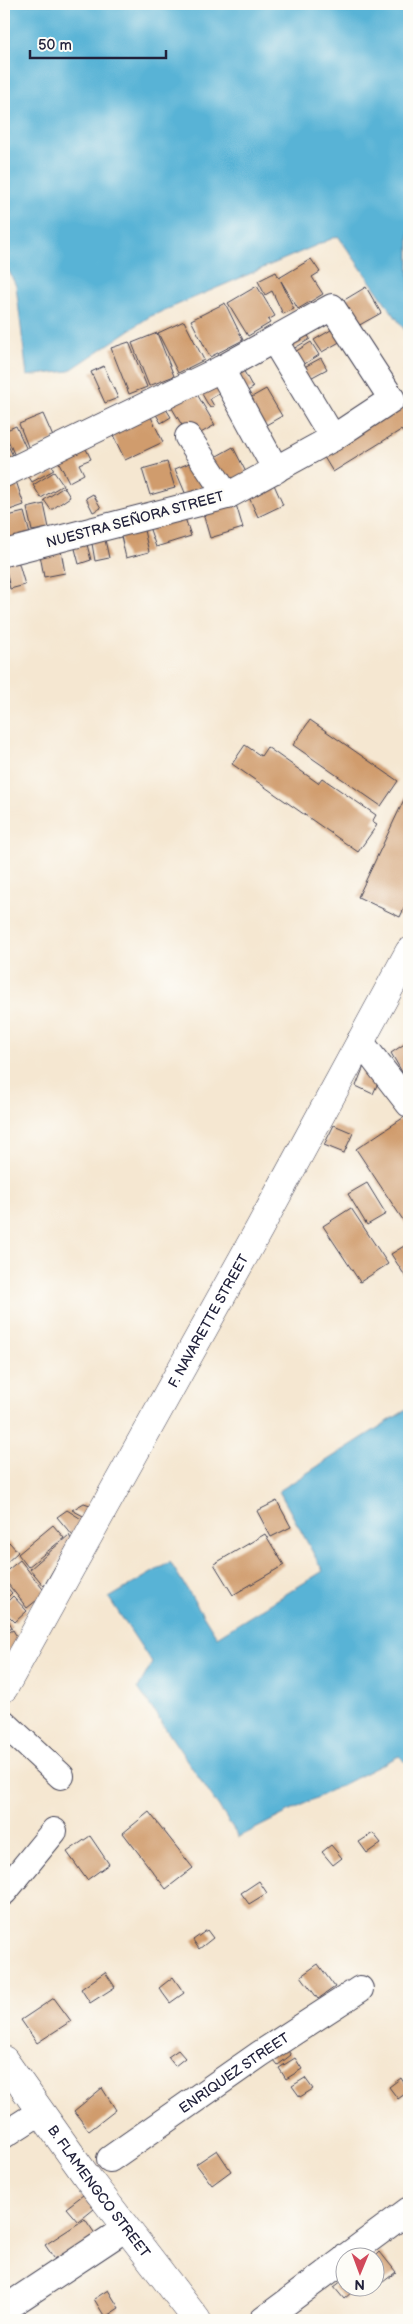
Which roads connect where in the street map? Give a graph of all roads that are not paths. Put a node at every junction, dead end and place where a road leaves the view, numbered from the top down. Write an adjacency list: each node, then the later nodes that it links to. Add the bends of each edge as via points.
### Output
1 (274, 340): 2 (street); 4 (street); 4 (street, NUESTRA SEÑORA STREET, via 332,308 392,400)
2 (221, 369): 5 (street); 6 (street)
3 (188, 438): 7 (street)
4 (333, 438): 5 (street, NUESTRA SEÑORA STREET)
5 (276, 470): 7 (street, NUESTRA SEÑORA STREET)
6 (4, 474)
7 (227, 496): 8 (street, NUESTRA SEÑORA STREET)
8 (4, 553)
9 (409, 952): 10 (main road, F. NAVARETTE STREET)
10 (360, 1041): 11 (street); 12 (main road, F. NAVARETTE STREET)
11 (409, 1104)
12 (4, 1688)
13 (4, 1723): 14 (street)
14 (61, 1776)
15 (54, 1831): 16 (street)
16 (4, 1892)
17 (360, 1990): 21 (street, ENRIQUEZ STREET, via 260,2054)
18 (4, 2060): 19 (main road, B. FLAMENGCO STREET)
19 (40, 2112): 20 (street); 21 (main road, B. FLAMENGCO STREET)
20 (4, 2135)
21 (97, 2169): 23 (main road, B. FLAMENGCO STREET)
22 (409, 2210): 24 (street)
23 (126, 2228): 26 (street); 27 (main road, B. FLAMENGCO STREET)
24 (361, 2246)
25 (336, 2265): 28 (street)
26 (4, 2309)
27 (197, 2320)
28 (263, 2320)

